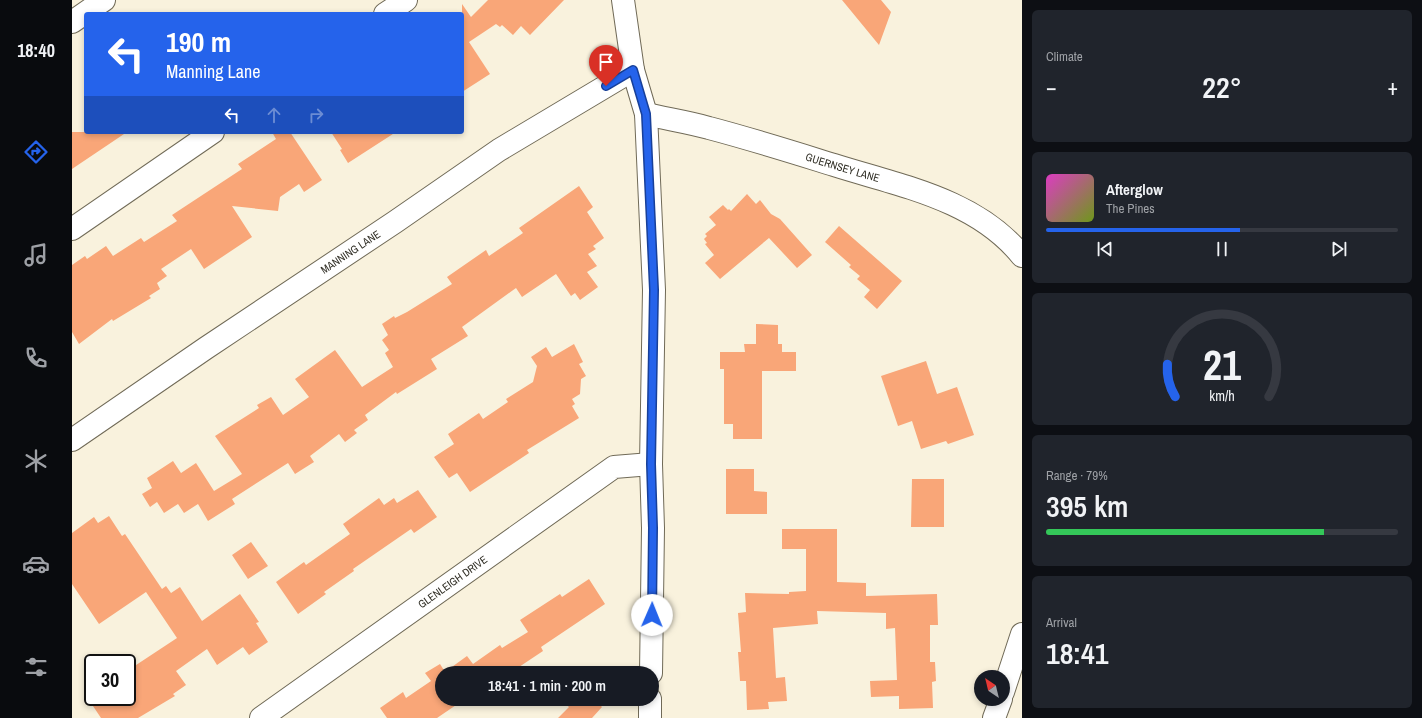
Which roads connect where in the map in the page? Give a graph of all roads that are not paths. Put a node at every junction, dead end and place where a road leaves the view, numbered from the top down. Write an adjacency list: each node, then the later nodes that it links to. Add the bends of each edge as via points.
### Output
1 (104, 0): 4 (street)
2 (406, 0): 5 (street)
3 (624, 0): 8 (street)
4 (87, 12)
5 (389, 12)
6 (84, 14): 7 (street)
7 (72, 22)
8 (633, 70): 9 (street); 13 (street, MANNING LANE, via 499,150)
9 (646, 114): 12 (street, GUERNSEY LANE, via 707,128 915,188 977,218 1014,246); 14 (street, via 654,290)
10 (210, 134): 11 (street)
11 (72, 229)
12 (1022, 256)
13 (72, 440)
14 (651, 464): 16 (street); 20 (street, GLENLEIGH DRIVE, via 614,467)
15 (1022, 634): 17 (street)
16 (651, 666)
17 (1010, 671)
18 (650, 706): 21 (street)
19 (998, 706): 22 (street)
20 (261, 718)
21 (650, 718)
22 (994, 718)

